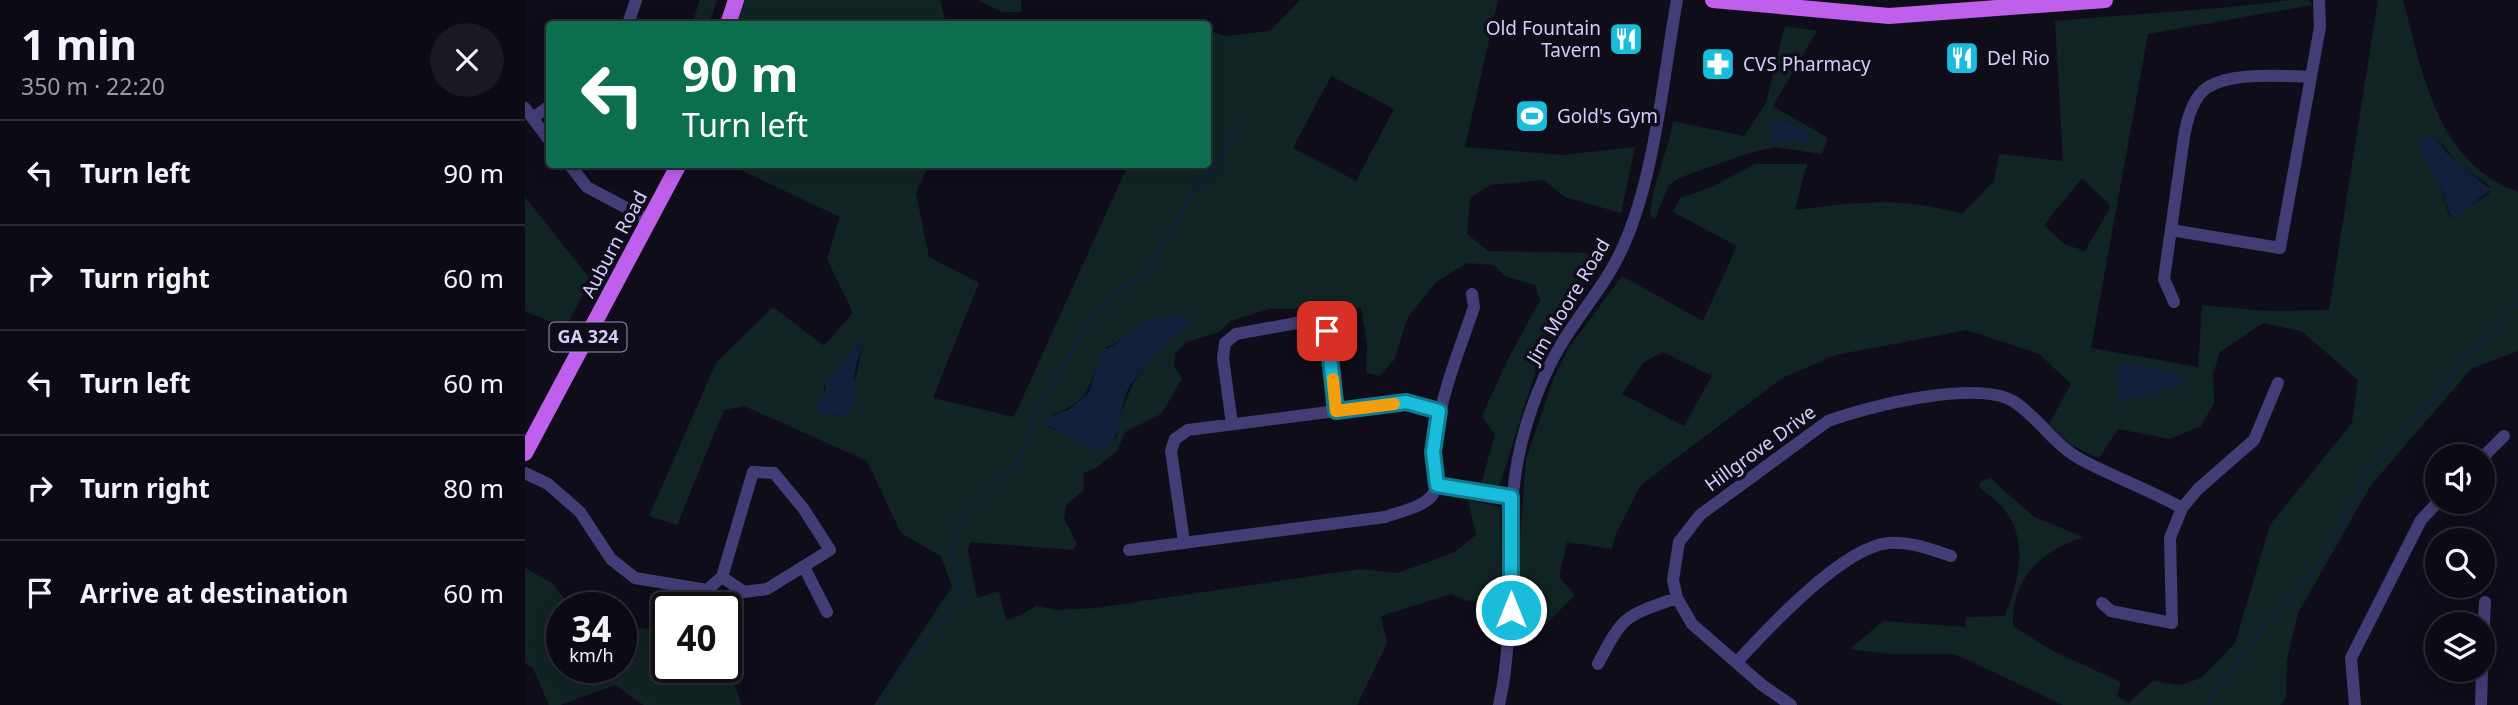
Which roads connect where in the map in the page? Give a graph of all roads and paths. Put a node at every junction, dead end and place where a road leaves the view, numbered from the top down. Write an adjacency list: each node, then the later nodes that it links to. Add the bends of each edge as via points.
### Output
1 (636, 0): 8 (street)
2 (736, 0): 9 (main road)
3 (1677, 0): 29 (street, Jim Moore Road, via 1646,176 1623,247 1542,383 1526,427)
4 (1713, 0): 7 (main road, via 1889,16)
5 (2105, 0): 7 (main road)
6 (2319, 0): 10 (street, via 2320,27)
7 (2037, 3)
8 (629, 21)
9 (729, 21)
10 (2311, 76): 17 (street, via 2228,79 2200,93 2184,136); 17 (street, via 2280,247)
11 (546, 107): 12 (street)
12 (529, 113): 13 (street)
13 (546, 136)
14 (572, 168): 16 (street, via 587,187)
15 (677, 168): 16 (main road, Auburn Road / GA 324)
16 (651, 221): 26 (main road, Auburn Road / GA 324)
17 (2171, 230): 19 (street, via 2164,279)
18 (1472, 294): 22 (street, via 1474,307)
19 (2174, 302)
20 (2278, 383): 30 (street, via 2254,440 2197,489)
21 (1336, 411): 22 (street, via 1406,402); 23 (street); 23 (street, via 1327,331 1322,322 1313,320 1235,334 1225,343)
22 (1439, 411): 28 (street, via 1433,452)
23 (1232, 424): 32 (street, via 1188,430 1175,439 1171,451)
24 (2504, 436): 25 (street)
25 (2495, 445)
26 (525, 453)
27 (525, 473): 36 (street, via 548,484 580,512 611,559 635,578 707,590)
28 (1437, 485): 29 (street); 32 (street, via 1421,504 1385,517)
29 (1511, 497): 45 (street, Jim Moore Road, via 1511,629)
30 (2182, 508): 37 (street, Hillgrove Drive, via 2079,458 2016,403 1994,392 1967,391 1828,421 1700,515 1679,542 1673,580); 39 (street, via 2170,538 2172,623 2111,611)
31 (2427, 514): 47 (street, via 2351,658)
32 (1184, 542): 33 (street)
33 (1129, 550)
34 (1951, 556): 42 (street, via 1914,544 1886,543 1860,552 1781,614)
35 (804, 567): 36 (street, via 767,589 744,592); 36 (street, via 830,550 774,473 753,472); 40 (street)
36 (722, 577)
37 (1677, 598): 42 (street, via 1692,624); 43 (street, via 1635,612 1618,625)
38 (2485, 602): 41 (street)
39 (2102, 603)
40 (827, 612)
41 (2485, 612)
42 (1737, 662): 46 (street)
43 (1598, 664)
44 (2482, 682): 48 (street)
45 (1499, 705)
46 (1791, 705)
47 (2355, 705)
48 (2481, 705)

